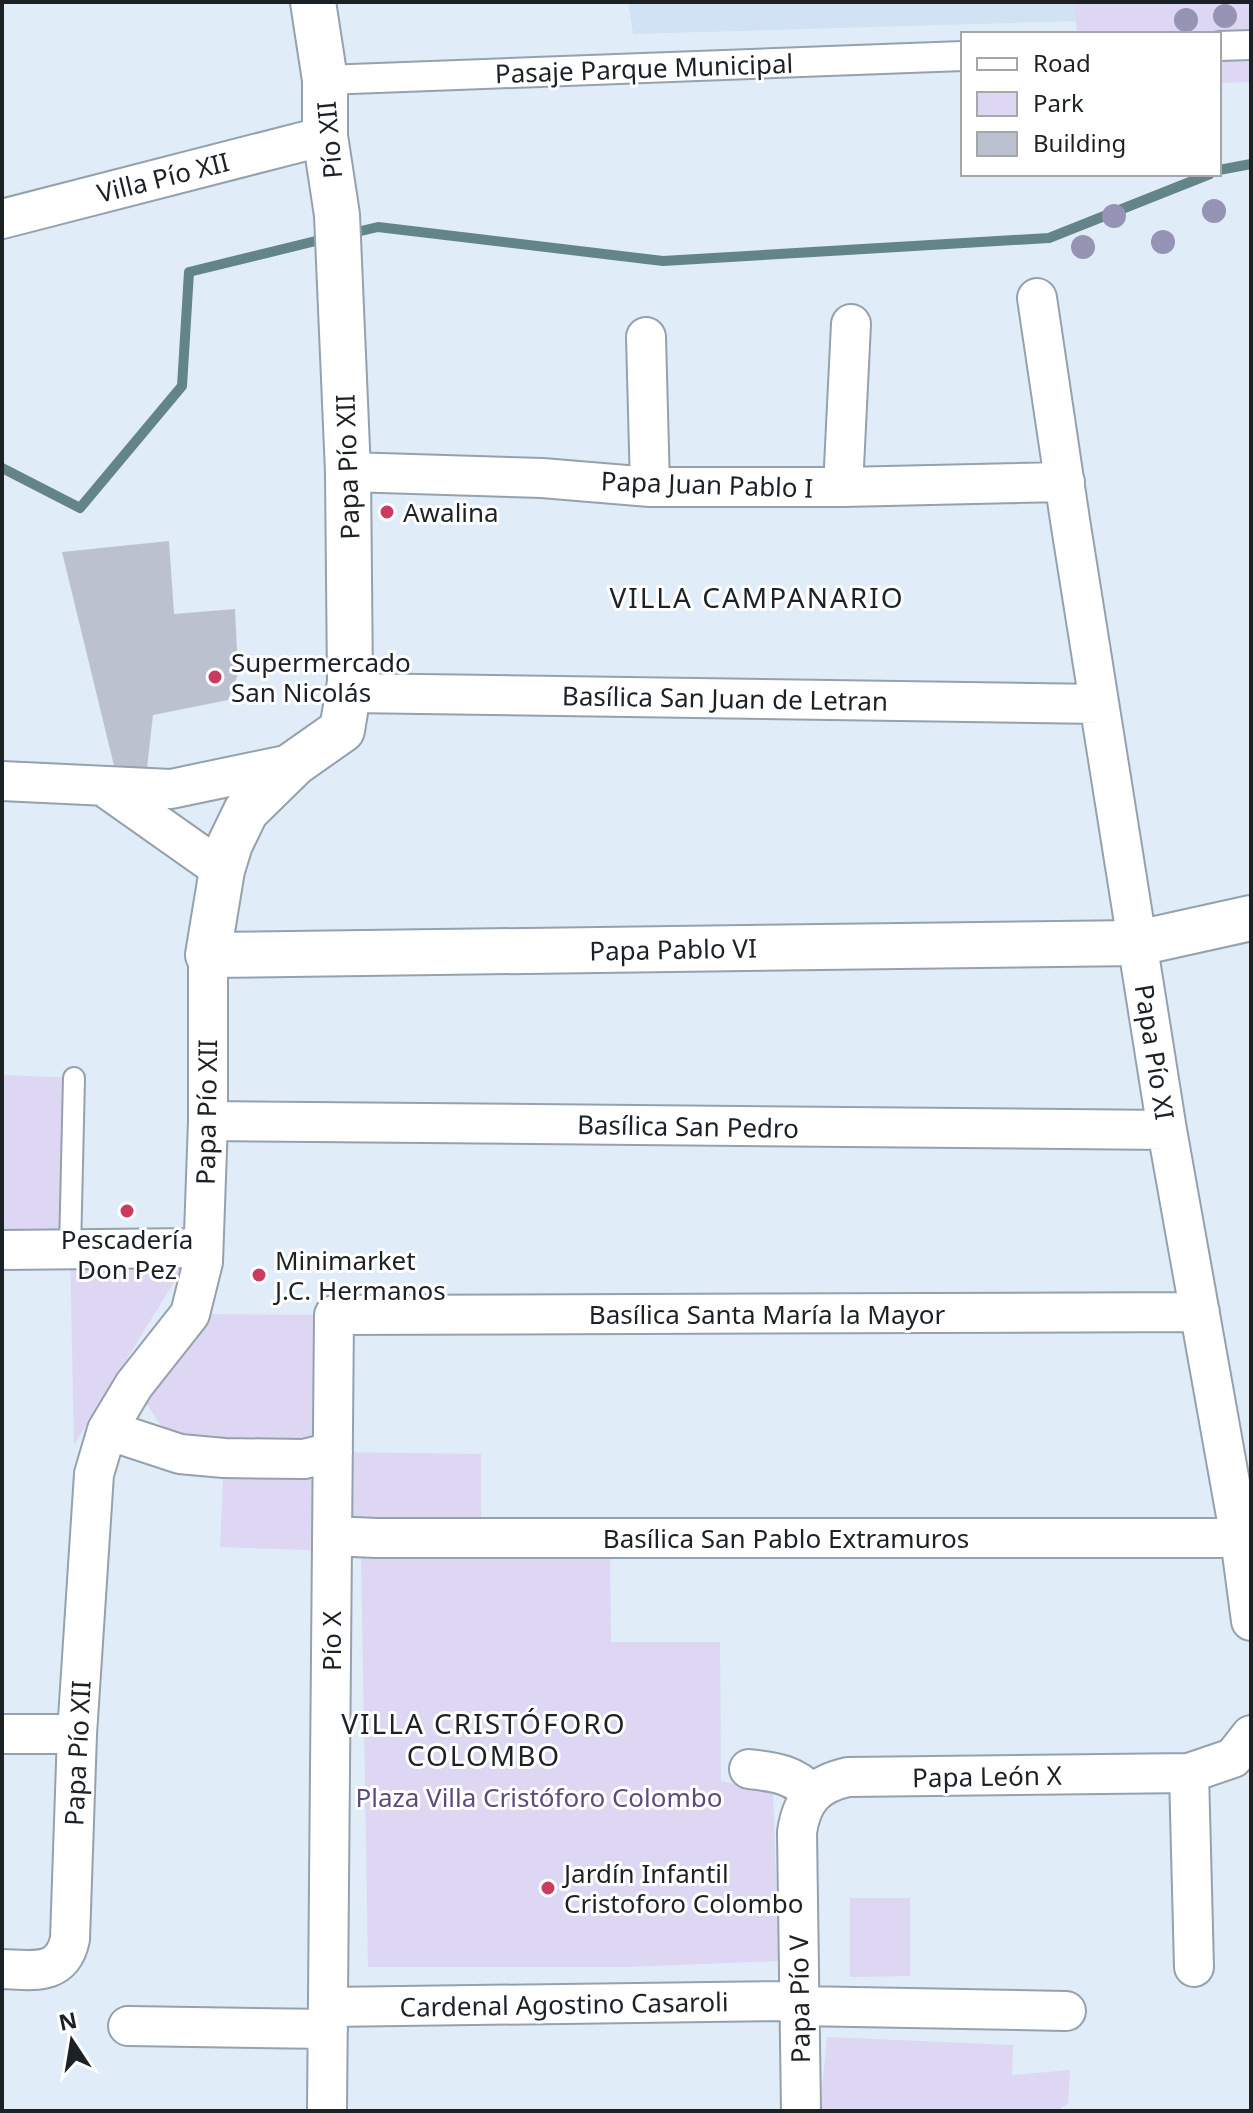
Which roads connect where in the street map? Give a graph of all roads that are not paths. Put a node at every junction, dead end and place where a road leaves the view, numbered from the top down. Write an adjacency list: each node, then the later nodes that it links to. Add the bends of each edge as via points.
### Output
1 (313, 2): 5 (street, Pío XII)
2 (1251, 45): 3 (street)
3 (1221, 46)
4 (961, 56): 5 (street, Pasaje Parque Municipal)
5 (325, 80): 6 (street, Pío XII)
6 (325, 136): 7 (street, Villa Pío XII); 8 (street, Pío XII)
7 (2, 219)
8 (340, 278): 12 (street, Papa Pío XII)
9 (1037, 298): 13 (street, Papa Pío XI)
10 (851, 324): 15 (street)
11 (646, 337): 14 (street)
12 (348, 472): 14 (street, Papa Juan Pablo I); 16 (street, Papa Pío XII)
13 (1065, 482): 15 (street, Papa Juan Pablo I); 17 (street, Papa Pío XI)
14 (650, 487): 15 (street, Papa Juan Pablo I)
15 (843, 487)
16 (350, 693): 17 (street, Basílica San Juan de Letran); 18 (street, Papa Pío XII, via 342,730)
17 (1099, 704): 23 (street, Papa Pío XI)
18 (295, 763): 20 (street, via 171,789); 21 (street, Papa Pío XII, via 246,811)
19 (2, 781): 20 (street)
20 (103, 786): 21 (street)
21 (222, 870): 24 (street, Papa Pío XII)
22 (1251, 918): 23 (street, Papa Pablo VI)
23 (1138, 943): 24 (street, Papa Pablo VI); 27 (street, Papa Pío XI)
24 (208, 955): 26 (street, Papa Pío XII)
25 (74, 1078): 29 (lane)
26 (208, 1121): 27 (street, Basílica San Pedro); 30 (street, Papa Pío XII)
27 (1167, 1130): 31 (street, Papa Pío XI)
28 (2, 1250): 29 (street)
29 (70, 1250): 30 (street, via 195,1248)
30 (203, 1262): 33 (street, Papa Pío XII, via 190,1314 134,1385)
31 (1200, 1312): 32 (street, Basílica Santa María la Mayor); 36 (street, Papa Pío XI)
32 (334, 1315): 34 (street, Pío X)
33 (107, 1430): 34 (street, via 180,1454 304,1459); 39 (street, Papa Pío XII, via 94,1474)
34 (333, 1452): 35 (street, Pío X)
35 (332, 1536): 36 (street, Basílica San Pablo Extramuros); 48 (street, Pío X)
36 (1240, 1538): 37 (street, Papa Pío XI)
37 (1251, 1621)
38 (2, 1734): 39 (street)
39 (77, 1734): 45 (street, Papa Pío XII, via 67,1950 44,1970)
40 (1242, 1747): 42 (street, Papa León X)
41 (749, 1769): 43 (street, via 784,1774)
42 (1189, 1773): 43 (street, Papa León X, via 848,1777); 44 (street)
43 (812, 1794): 46 (street, Papa Pío V, via 797,1832)
44 (1194, 1967)
45 (2, 1969)
46 (800, 2006): 47 (street, Cardenal Agostino Casaroli); 48 (street, Cardenal Agostino Casaroli, via 785,2001); 51 (street, Papa Pío V)
47 (1066, 2011)
48 (328, 2018): 49 (street, Cardenal Agostino Casaroli); 50 (street, Pío X)
49 (128, 2026)
50 (327, 2111)
51 (801, 2111)

